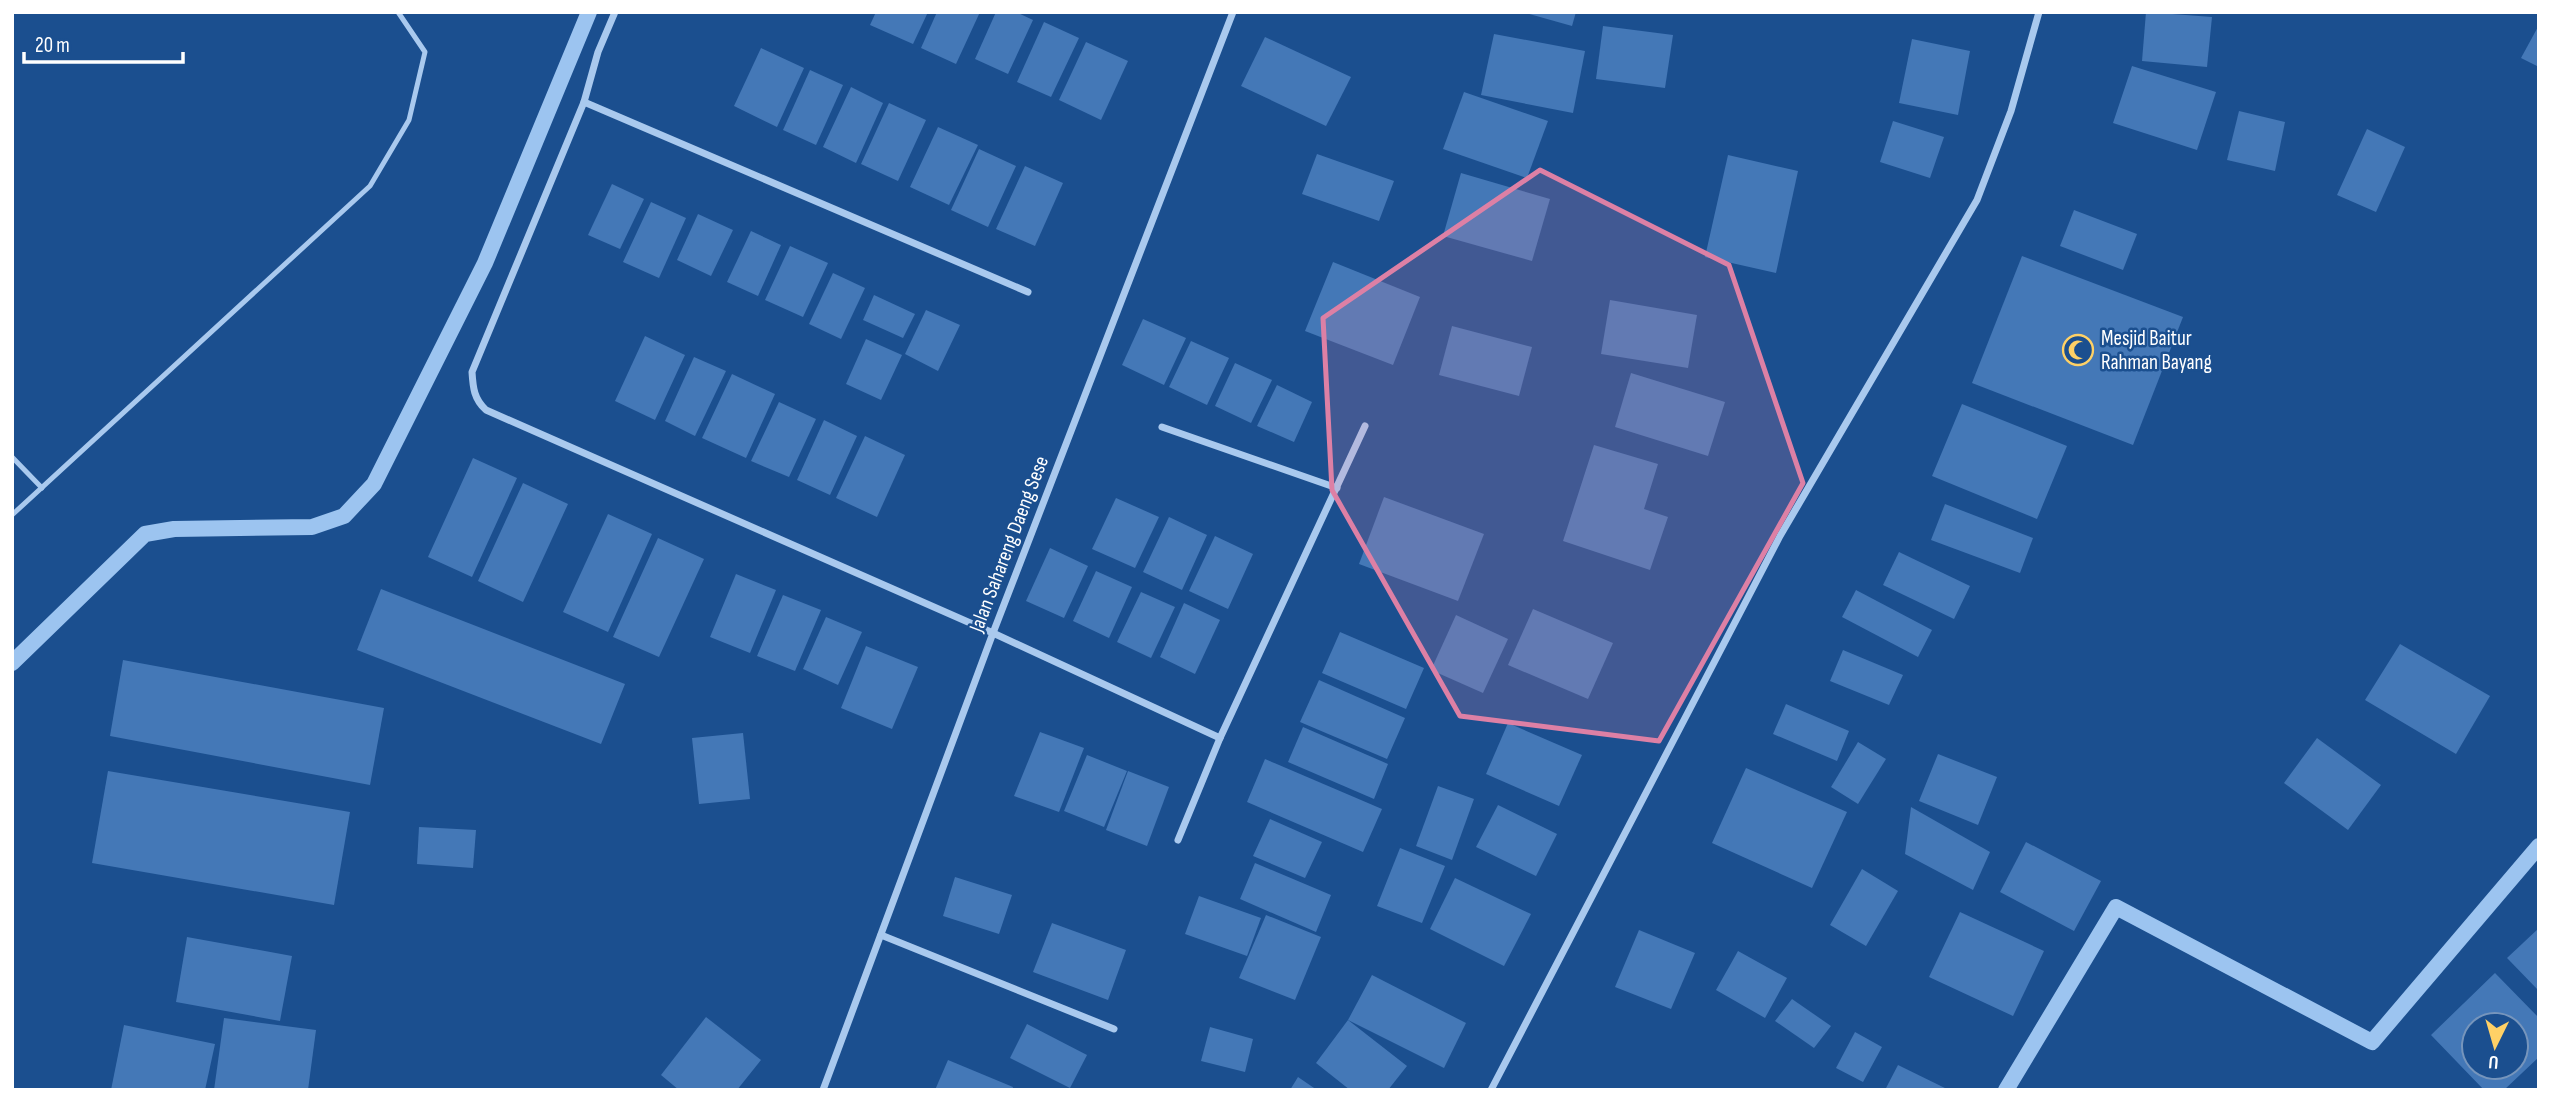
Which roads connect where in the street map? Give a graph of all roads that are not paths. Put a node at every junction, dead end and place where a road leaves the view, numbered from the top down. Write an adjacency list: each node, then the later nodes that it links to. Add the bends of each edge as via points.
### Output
1 (398, 12): 10 (lane, via 425,52 409,120 370,186)
2 (615, 12): 5 (street)
3 (1233, 12): 13 (street, Jalan Sahareng Daeng Sese)
4 (2039, 12): 19 (street, via 2011,111 1977,200 1780,536)
5 (584, 102): 6 (street); 13 (street, via 471,372 480,404)
6 (1028, 292)
7 (1365, 426): 11 (street)
8 (1162, 427): 11 (street)
9 (12, 457): 10 (lane)
10 (42, 488): 12 (lane)
11 (1337, 488): 14 (street)
12 (12, 515)
13 (993, 633): 14 (street); 16 (street, Jalan Sahareng Daeng Sese)
14 (1220, 738): 15 (street)
15 (1178, 840)
16 (881, 935): 17 (street); 18 (street, Jalan Sahareng Daeng Sese)
17 (1114, 1029)
18 (823, 1090)
19 (1491, 1090)

